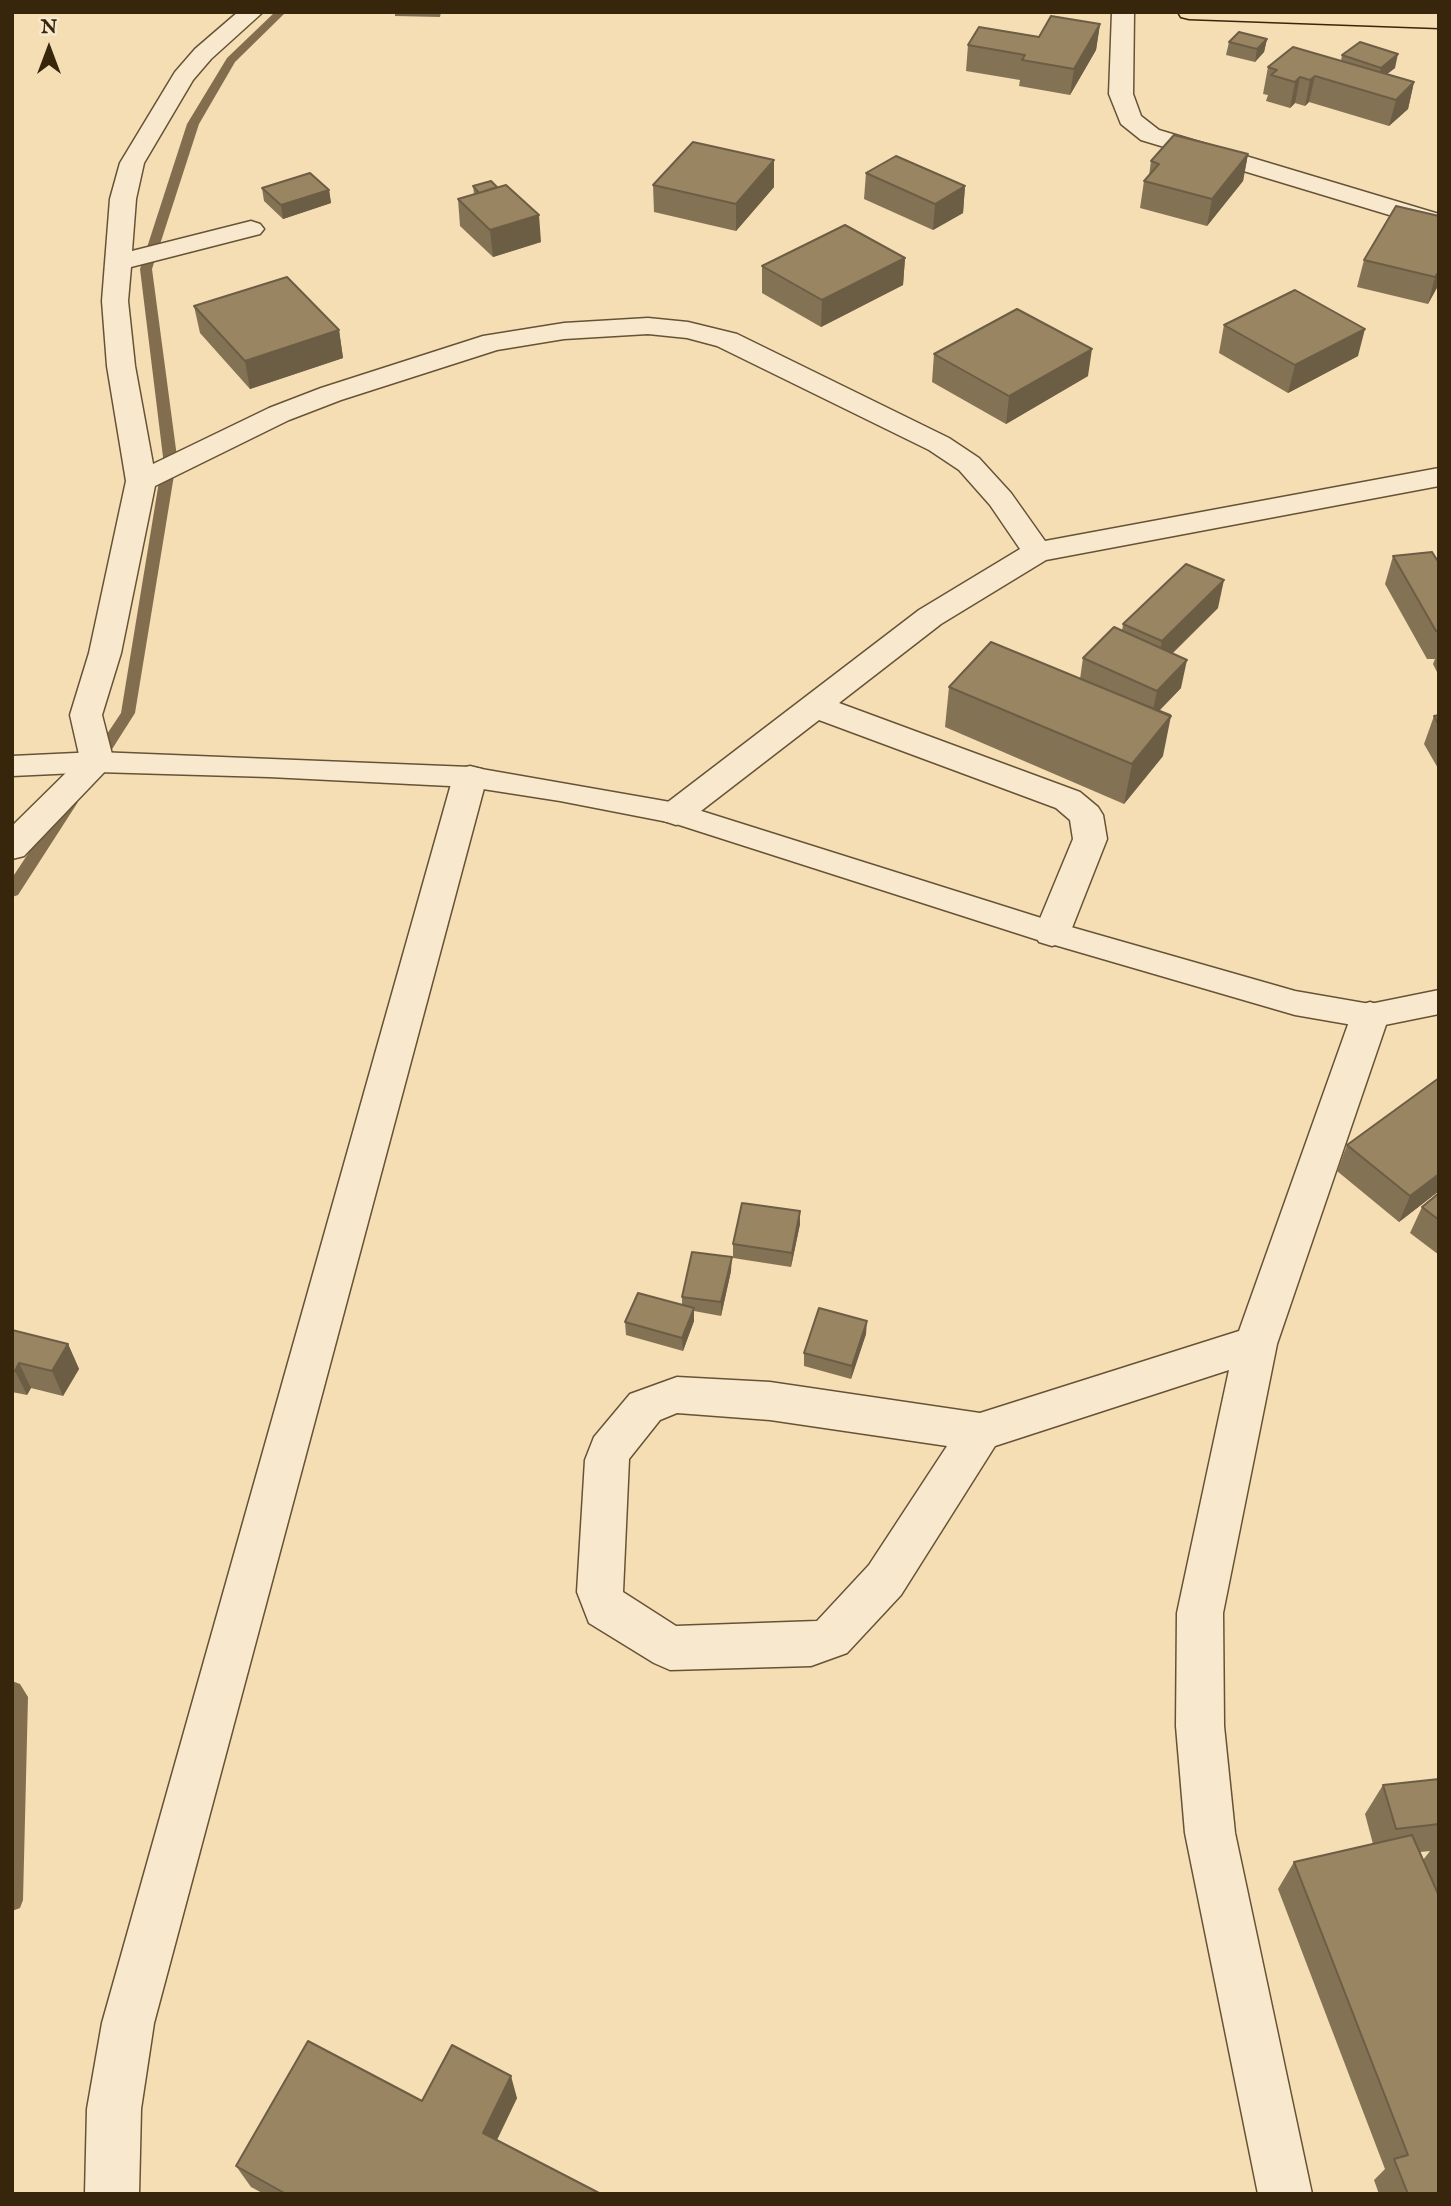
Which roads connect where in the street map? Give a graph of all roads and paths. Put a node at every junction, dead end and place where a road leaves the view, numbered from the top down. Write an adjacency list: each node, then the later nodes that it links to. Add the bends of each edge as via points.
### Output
1 (252, 12): 7 (street, via 190,69 149,130 132,163 123,199)
2 (1123, 12): 5 (street, via 1121,94 1130,119 1150,135)
3 (1189, 12): 4 (highway)
4 (1439, 21)
5 (1439, 222)
6 (251, 229): 7 (street)
7 (119, 262): 9 (street, via 115,301 121,366)
8 (1439, 477): 10 (street)
9 (141, 481): 10 (street, via 289,410 493,342 564,331 648,326 727,340 939,444 969,464 1001,499); 12 (street, via 105,653 86,715)
10 (1037, 552): 11 (street, via 930,617)
11 (814, 706): 15 (street); 17 (street, via 1068,800 1086,815 1090,839)
12 (97, 762): 13 (lane); 14 (lane); 16 (street)
13 (12, 766)
14 (470, 777): 15 (lane); 22 (street, via 128,2023 114,2109)
15 (676, 813): 17 (lane)
16 (12, 847)
17 (1052, 933): 19 (lane, via 1295,1003)
18 (1439, 1002): 19 (lane)
19 (1370, 1016): 20 (street)
20 (1256, 1344): 21 (street); 23 (street, via 1200,1613 1200,1726 1210,1833)
21 (980, 1432): 21 (street, via 890,1574 831,1638 811,1644 670,1648 605,1608 600,1592 609,1451 645,1407 657,1401 677,1395 770,1401)
22 (112, 2194)
23 (1285, 2194)

